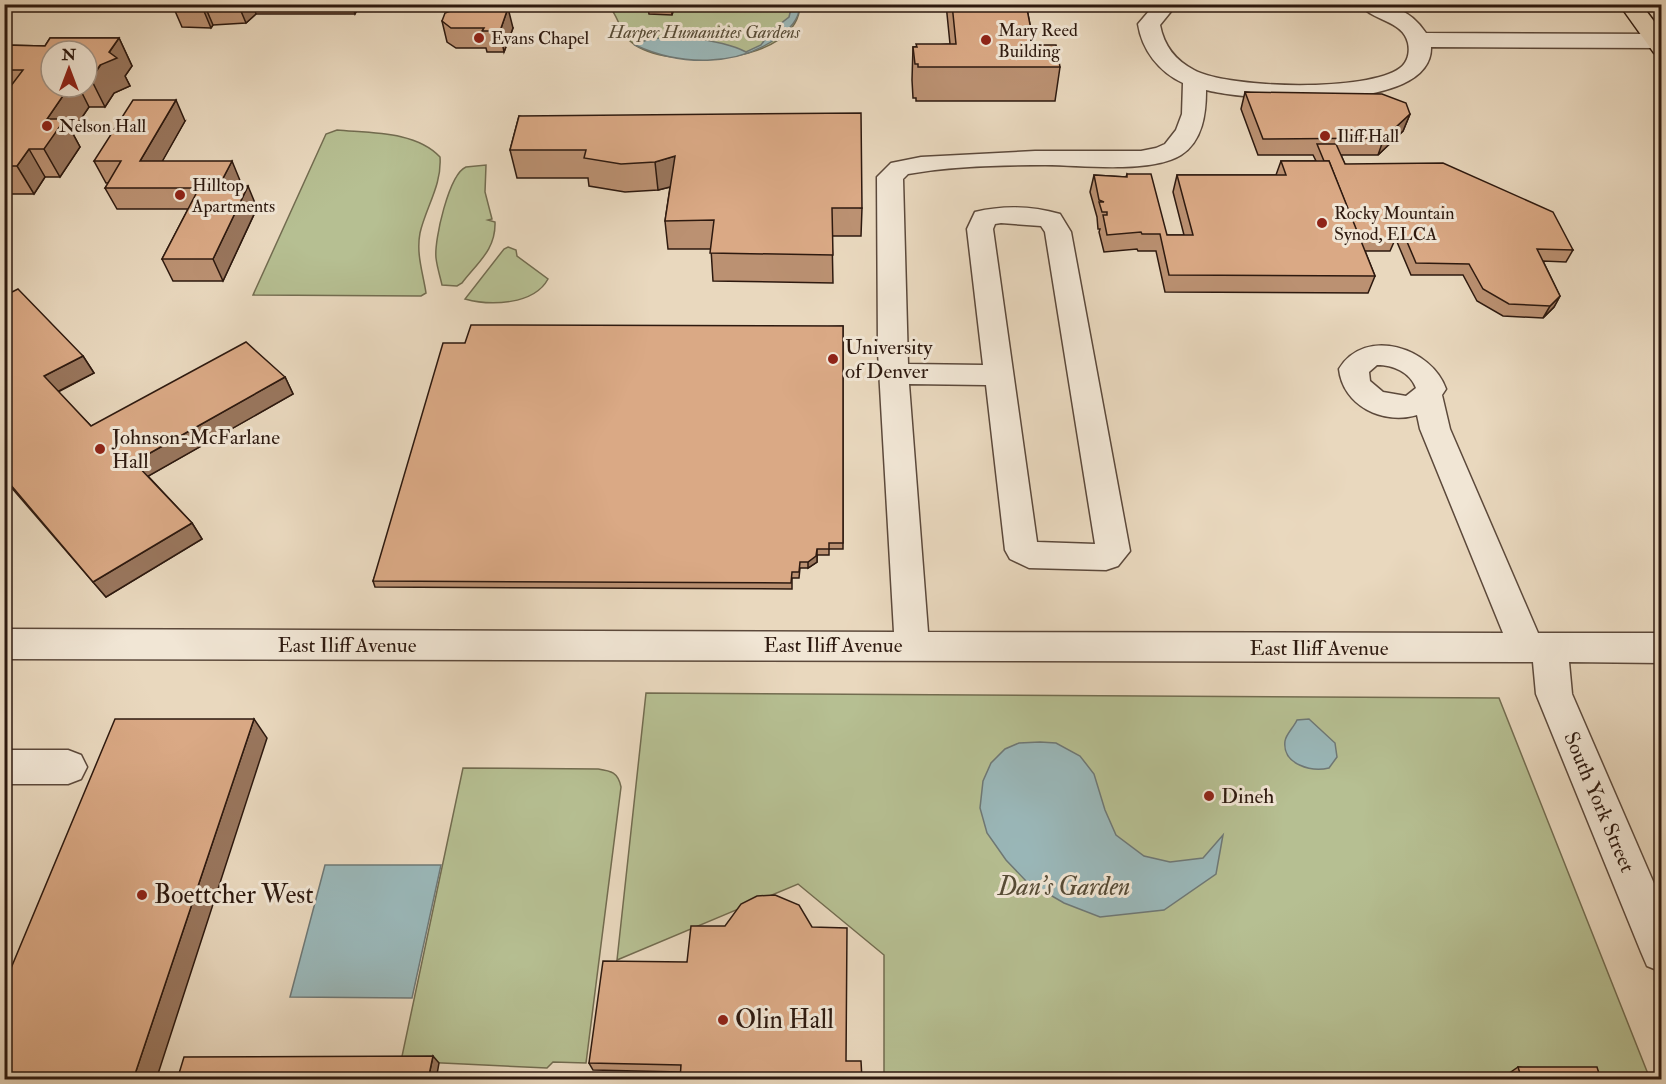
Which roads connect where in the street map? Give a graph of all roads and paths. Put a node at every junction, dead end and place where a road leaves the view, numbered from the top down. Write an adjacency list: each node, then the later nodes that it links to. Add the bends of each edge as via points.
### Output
1 (1167, 4): 6 (street, via 1149,24 1150,39 1172,67)
2 (1370, 4): 4 (street, via 1409,27)
3 (1629, 4): 5 (main road)
4 (1420, 40): 5 (street); 6 (street, via 1415,68 1382,85 1344,90 1258,91)
5 (1660, 43)
6 (1195, 80): 7 (street, via 1194,114 1188,132 1174,149 1163,154 1141,158 921,164 900,168 890,177 888,261)
7 (893, 367): 8 (street); 13 (street)
8 (997, 368): 8 (street, via 1022,550 1029,555 1106,557 1113,551 1058,232 1051,220 1033,215 1001,215 984,218 980,223)
9 (1428, 397): 10 (street, via 1421,403); 10 (street, via 1429,381 1403,359 1379,355 1359,362 1353,376 1363,393 1386,405); 11 (street, South York Street)
10 (1400, 407): 11 (street)
11 (1435, 429): 14 (street, South York Street)
12 (4, 644): 13 (street, East Iliff Avenue)
13 (912, 645): 14 (street, East Iliff Avenue)
14 (1538, 648): 15 (street, East Iliff Avenue); 18 (street, South York Street)
15 (1662, 648)
16 (4, 766): 17 (street)
17 (68, 767)
18 (1662, 952)

